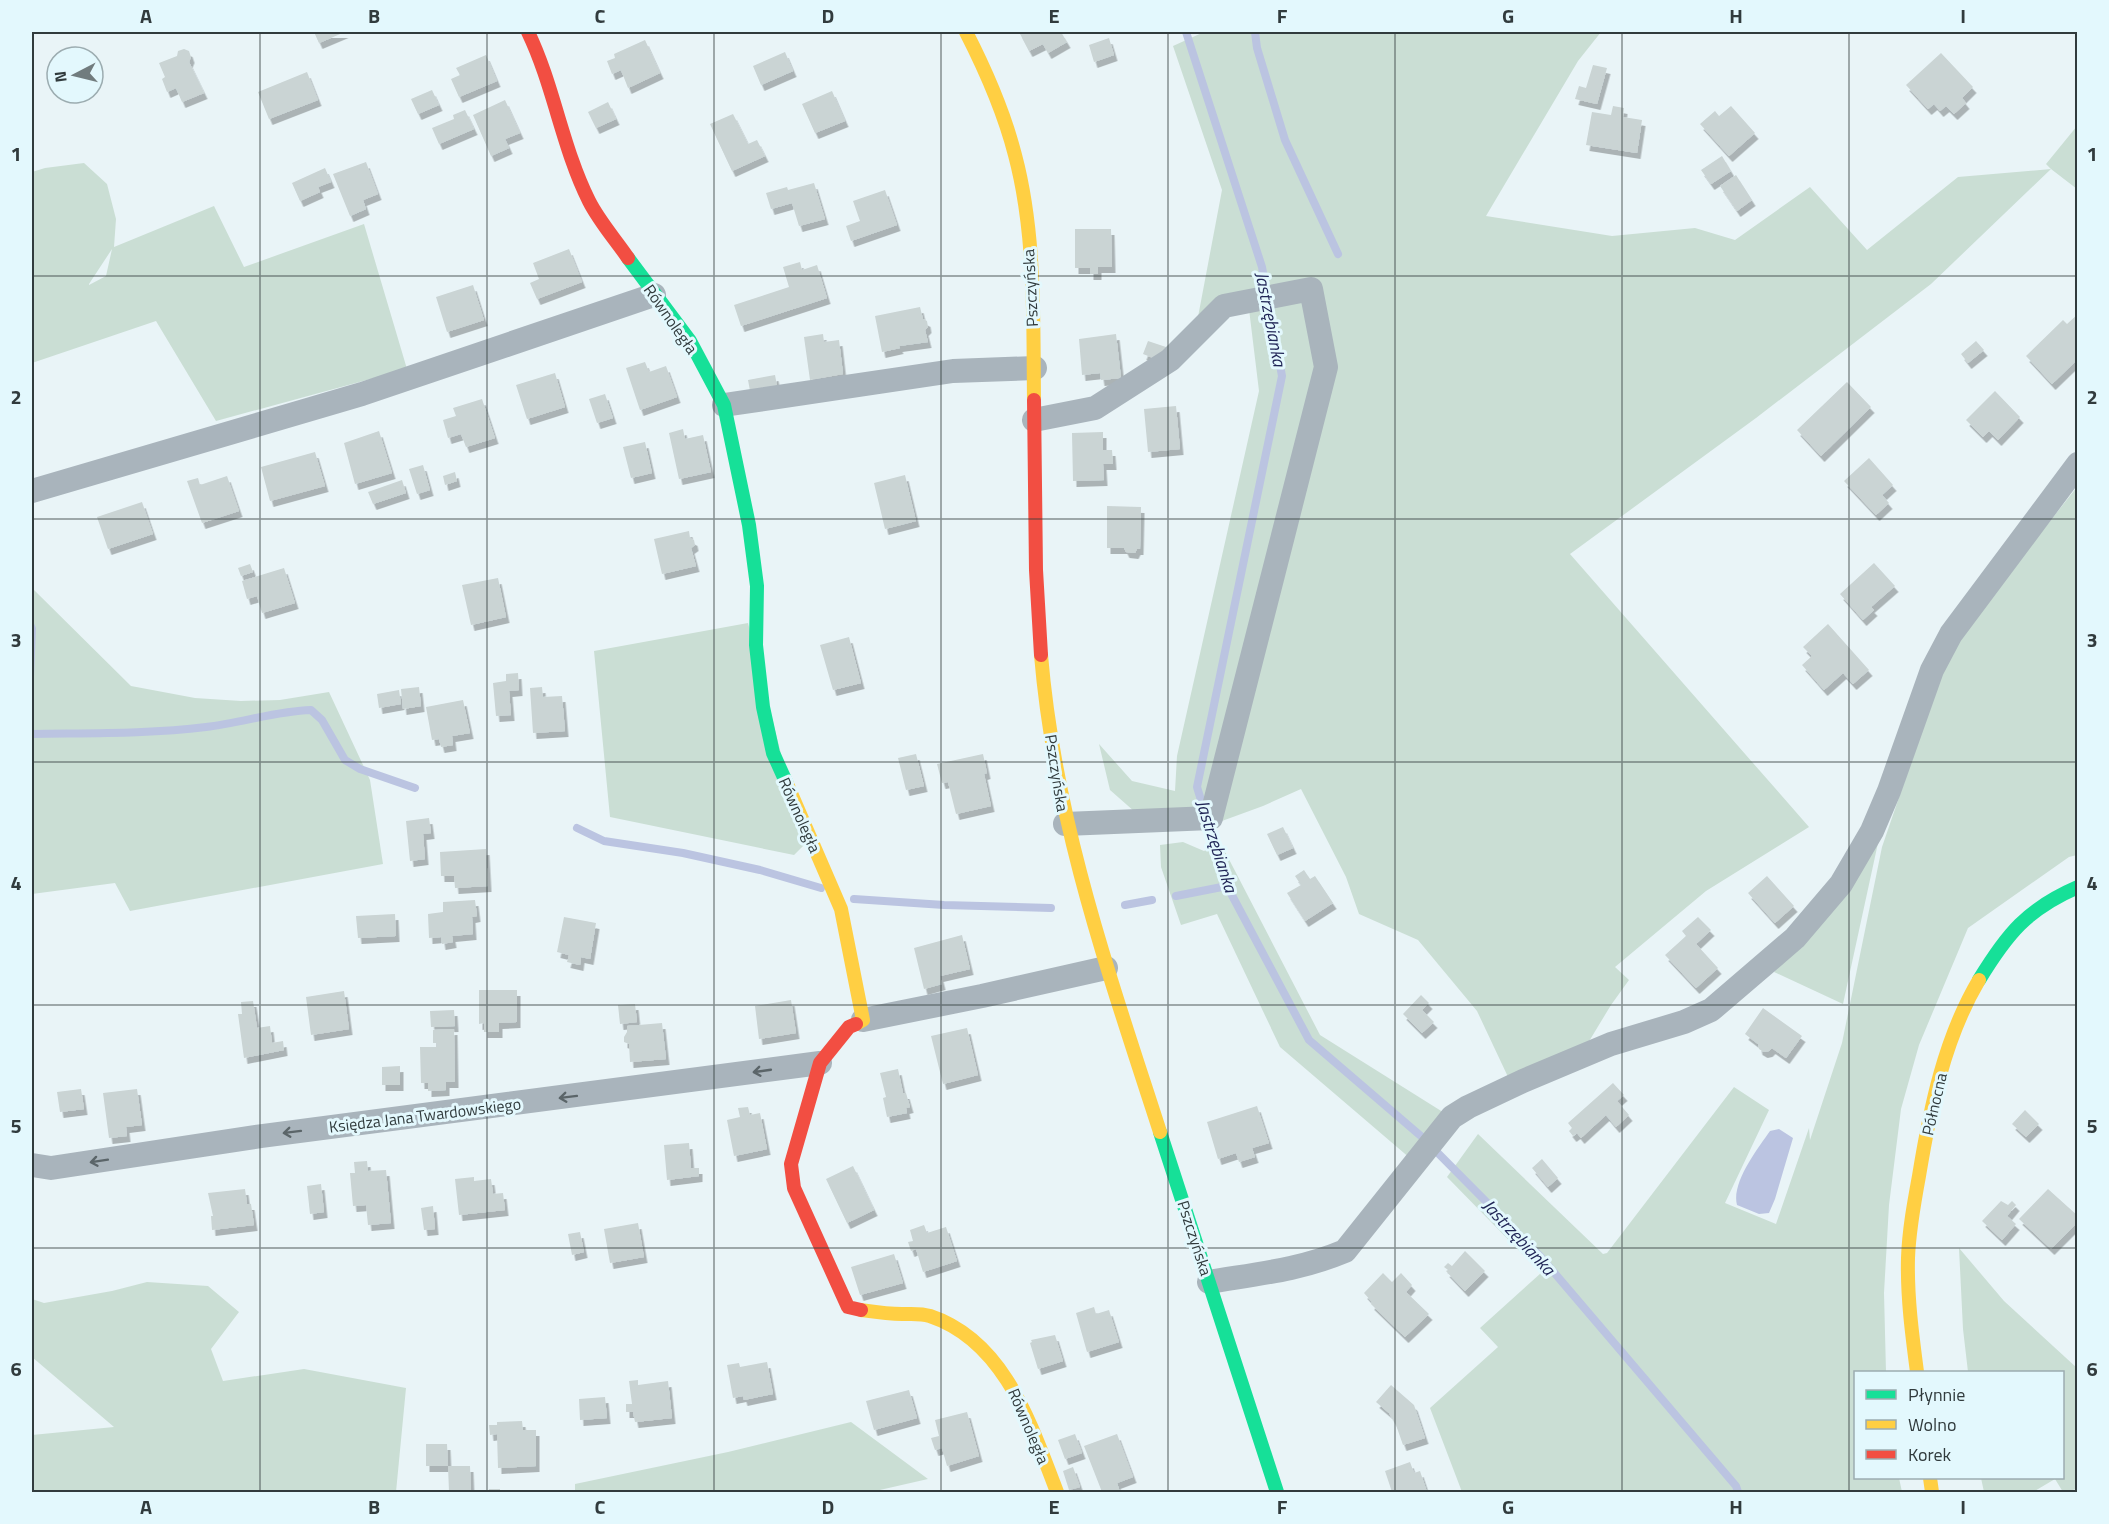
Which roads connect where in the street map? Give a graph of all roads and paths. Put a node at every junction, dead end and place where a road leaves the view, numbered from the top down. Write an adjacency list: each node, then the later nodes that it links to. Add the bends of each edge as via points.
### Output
1 (528, 32): 3 (street, Równoległa, via 541,59 565,141 589,202)
2 (966, 32): 4 (street, Pszczyńska, via 1004,121 1019,170)
3 (654, 294): 5 (street, Równoległa, via 690,341); 8 (street, via 362,394)
4 (1035, 368): 5 (street, via 953,370); 6 (street, Pszczyńska)
5 (724, 405): 12 (street, Równoległa, via 752,545 757,586 756,645 772,753 841,909)
6 (1034, 420): 9 (street, Pszczyńska, via 1039,612 1047,717); 9 (street, via 1095,408 1170,360 1224,306 1311,289 1326,367 1200,819)
7 (2078, 464): 15 (street, via 1951,634 1932,670 1872,831 1841,884 1795,938 1711,1010 1611,1044 1523,1081 1452,1117 1345,1251 1296,1268)
8 (32, 491)
9 (1065, 824): 11 (street, Pszczyńska)
10 (2078, 887): 16 (street, Północna, via 2056,896 2022,921 1971,992 1954,1030 1934,1099 1914,1203 1907,1266)
11 (1106, 968): 12 (street); 15 (street, Pszczyńska)
12 (863, 1020): 13 (street, Równoległa, via 849,1027)
13 (820, 1063): 14 (street, Księdza Jana Twardowskiego, one-way to 14, via 262,1136 51,1168); 17 (street, Równoległa, via 791,1164 794,1188 848,1307 867,1312 928,1315 948,1322 976,1343 1010,1383 1021,1403)
14 (32, 1165)
15 (1209, 1282): 18 (street, Pszczyńska)
16 (1917, 1371)
17 (1057, 1492)
18 (1277, 1492)

